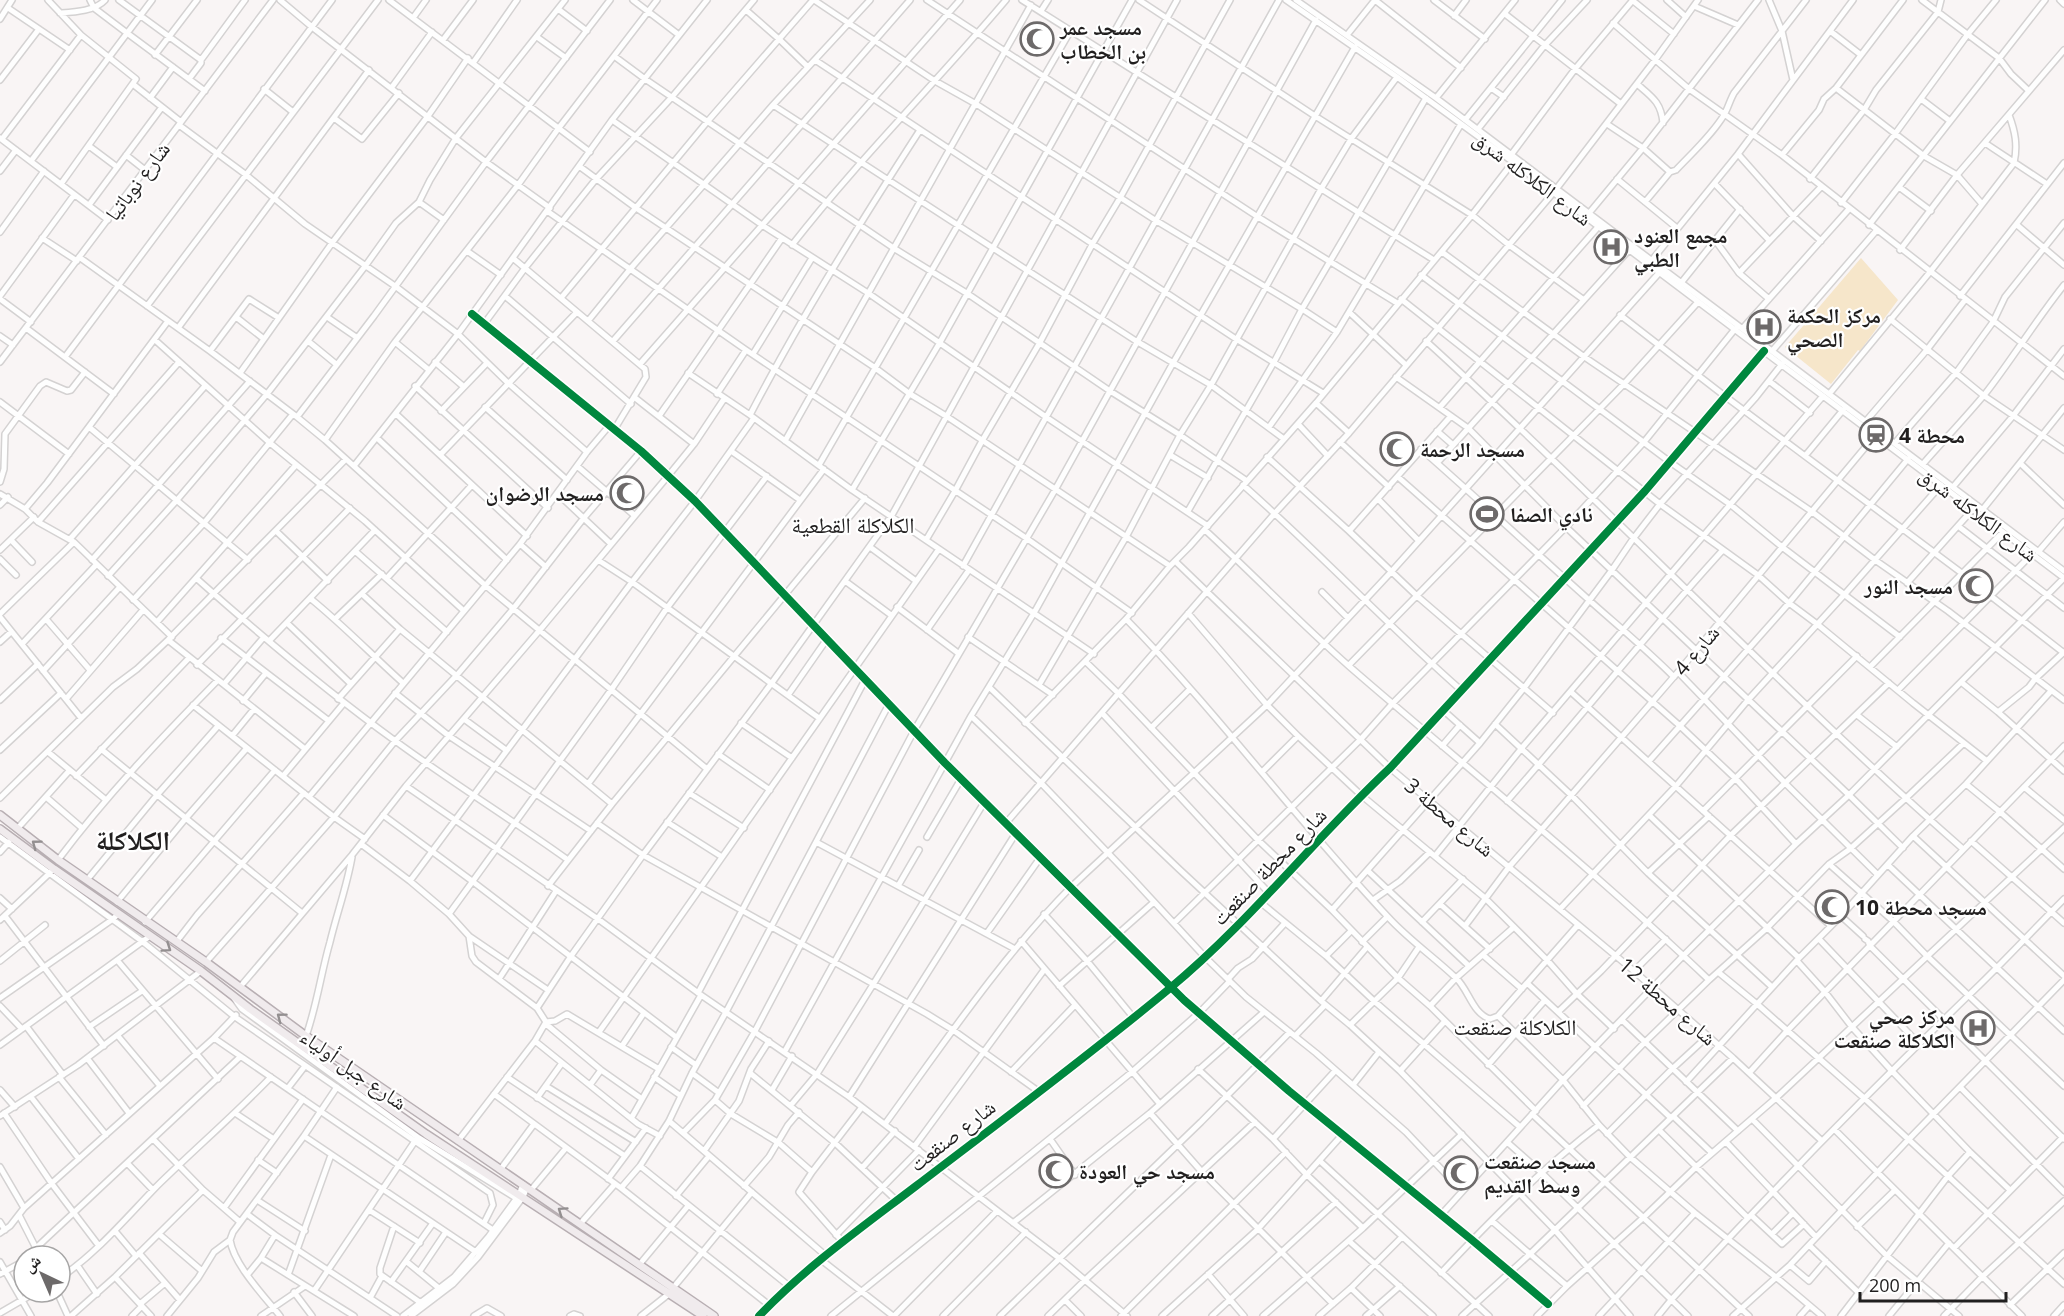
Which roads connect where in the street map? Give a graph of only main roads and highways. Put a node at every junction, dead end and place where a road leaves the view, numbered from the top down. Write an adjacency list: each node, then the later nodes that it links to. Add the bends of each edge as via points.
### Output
1 (0, 815): 3 (main road, شارع جبل أولياء, one-way to 1, via 145,922)
2 (0, 829): 3 (main road, شارع جبل أولياء, one-way to 3, via 51,872 201,971 426,1134)
3 (671, 1291): 4 (main road, شارع جبل أولياء); 5 (main road, شارع جبل أولياء)
4 (702, 1316)
5 (714, 1316)

